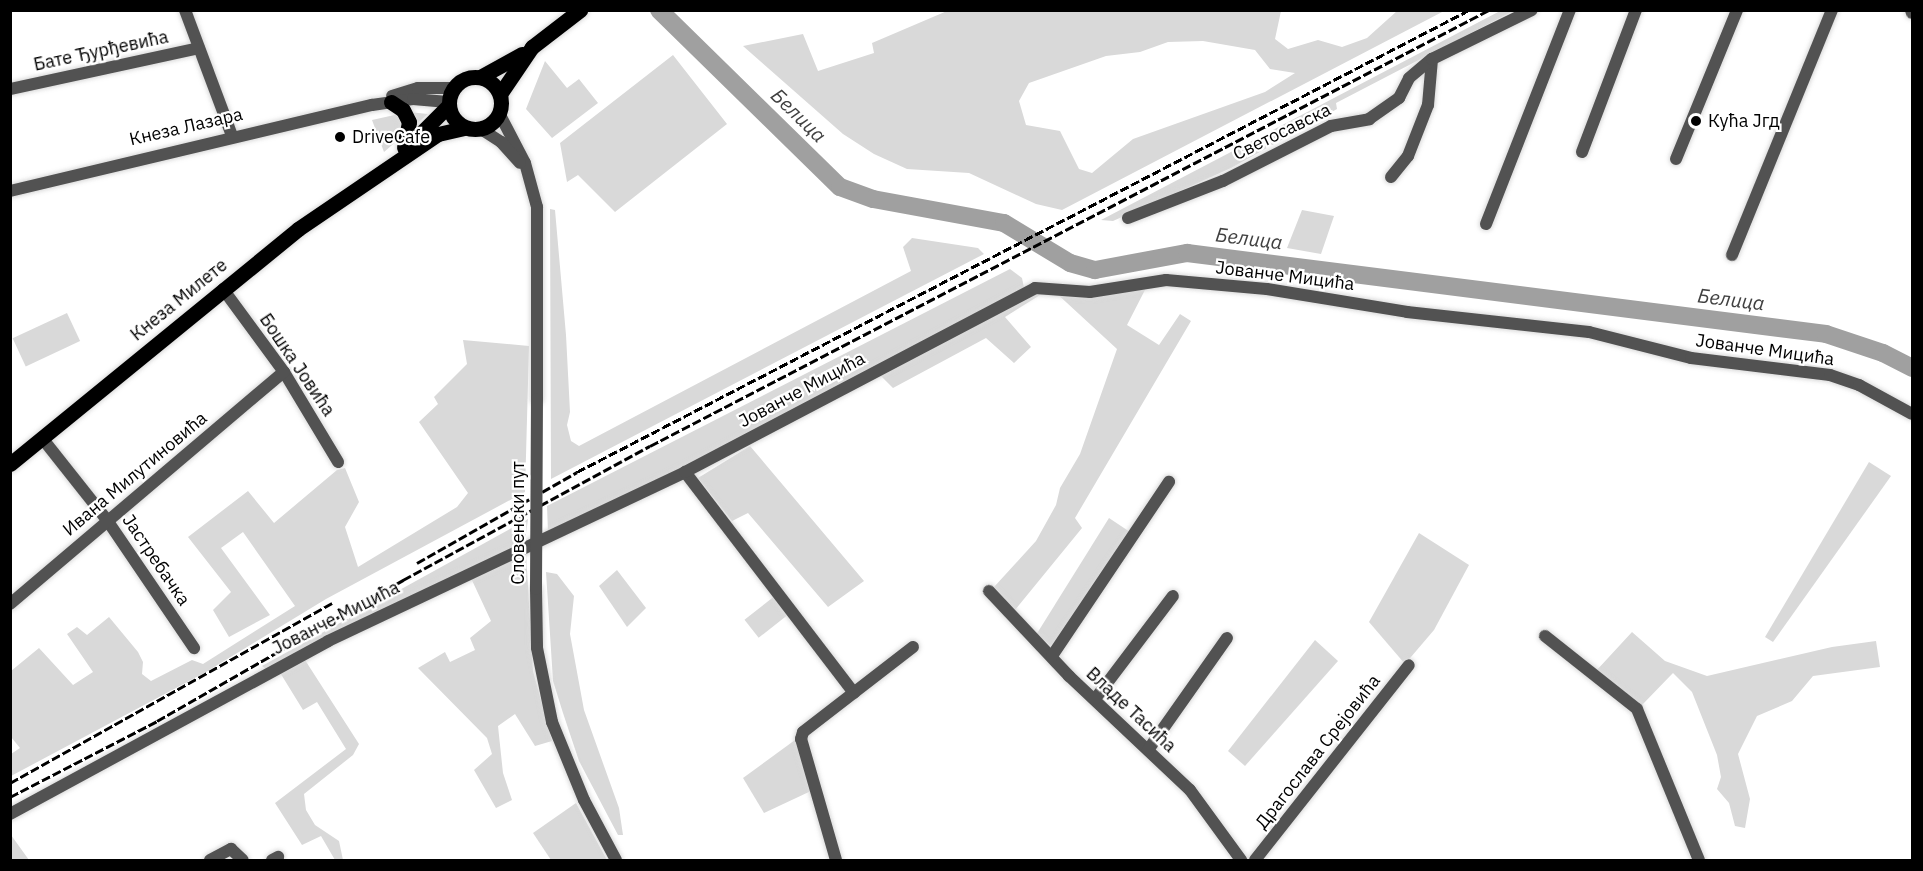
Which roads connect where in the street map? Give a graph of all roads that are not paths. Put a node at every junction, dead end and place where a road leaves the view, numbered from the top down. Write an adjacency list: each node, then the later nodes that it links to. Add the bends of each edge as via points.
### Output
1 (185, 10): 9 (street)
2 (580, 10): 8 (main road)
3 (1532, 10): 10 (street, Светосавска)
4 (1570, 10): 29 (street)
5 (1636, 10): 22 (street)
6 (1737, 10): 23 (street)
7 (1832, 10): 30 (street)
8 (532, 47): 11 (main road); 13 (main road)
9 (199, 48): 12 (street, Бате Ђурђевића); 20 (street)
10 (1432, 59): 26 (street, via 1428,105 1408,156); 28 (street, Светосавска, via 1409,78 1399,98 1369,118 1331,126 1223,181)
11 (480, 77): 13 (main road, via 491,82); 14 (main road, via 465,78)
12 (10, 89)
13 (500, 94): 17 (main road)
14 (450, 99): 15 (street, Кнеза Лазара); 16 (street, Кнеза Лазара, via 418,88); 18 (main road, via 455,121); 21 (main road, Кнеза Милете)
15 (391, 102): 16 (street, Кнеза Лазара); 21 (main road, via 403,110 410,122)
16 (372, 105): 20 (street, Кнеза Лазара)
17 (499, 113): 19 (main road); 24 (street, Словенски пут)
18 (465, 128): 19 (main road); 25 (main road, Кнеза Милете, via 438,134)
19 (482, 129): 24 (street, via 501,142)
20 (232, 136): 27 (street, Кнеза Лазара)
21 (404, 148): 25 (main road, Кнеза Милете)
22 (1582, 152)
23 (1676, 159)
24 (527, 171): 55 (street, Словенски пут, bridge, via 539,225 537,648 552,722 584,800)
25 (379, 174): 31 (main road, Кнеза Милете, via 308,222)
26 (1391, 177)
27 (10, 191)
28 (1128, 218)
29 (1486, 224)
30 (1732, 255)
31 (223, 289): 32 (street, Бошка Јовића); 34 (main road, Кнеза Милете)
32 (284, 372): 35 (street, Бошка Јовића); 39 (street, Ивана Милутиновића)
33 (1912, 414): 37 (street, Јованче Мицића, via 1859,385 1830,375 1691,358 1589,332 1407,312 1267,289 1166,280 1089,292 1035,288)
34 (42, 438): 36 (main road, Кнеза Милете); 39 (street, Јастребачка)
35 (338, 462)
36 (10, 464)
37 (685, 472): 49 (street); 52 (street, Јованче Мицића, via 328,641)
38 (1169, 482): 47 (street)
39 (107, 520): 42 (street, Ивана Милутиновића); 46 (street, Јастребачка)
40 (989, 591): 47 (street, Владе Тасића)
41 (1173, 596): 50 (street)
42 (10, 604)
43 (1545, 636): 59 (street, via 1637,710)
44 (1227, 638): 51 (street)
45 (913, 647): 49 (street)
46 (194, 648)
47 (1052, 656): 50 (street, Владе Тасића)
48 (1408, 665): 58 (street, Драгослава Срејовића)
49 (854, 693): 56 (street, via 803,732 801,739)
50 (1095, 699): 51 (street, Владе Тасића)
51 (1149, 750): 57 (street, Владе Тасића, via 1190,790)
52 (10, 814)
53 (210, 861): 54 (street, via 225,849 231,849)
54 (243, 861)
55 (616, 861)
56 (836, 861)
57 (1241, 861)
58 (1255, 861)
59 (1699, 861)

